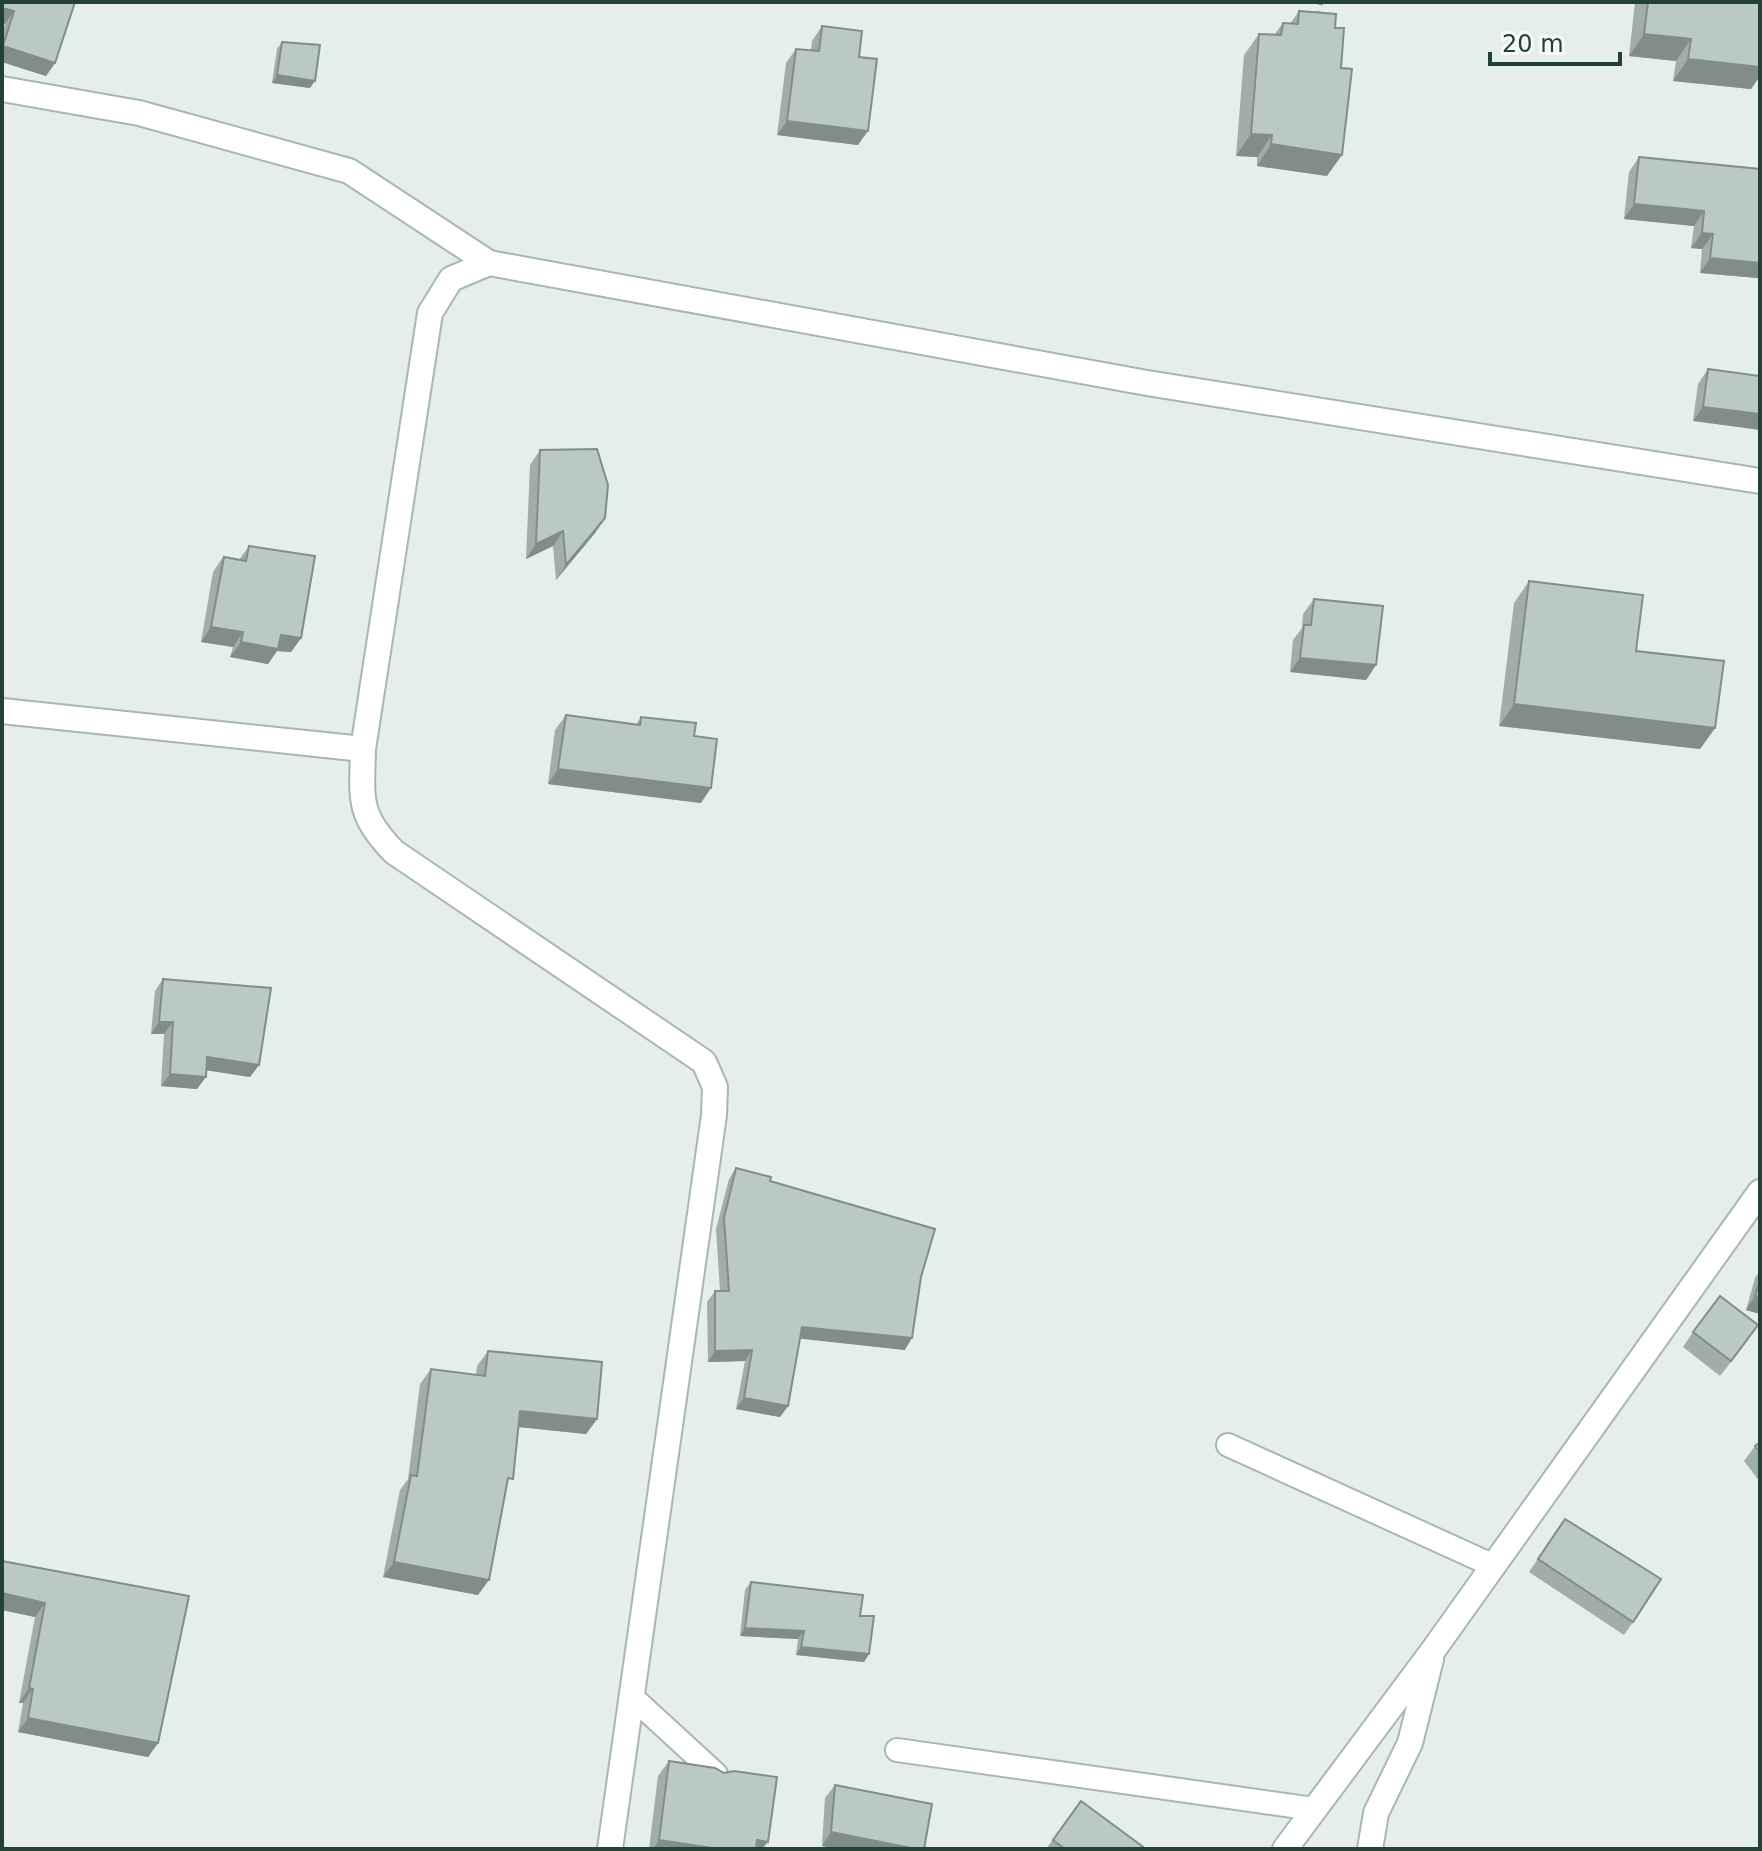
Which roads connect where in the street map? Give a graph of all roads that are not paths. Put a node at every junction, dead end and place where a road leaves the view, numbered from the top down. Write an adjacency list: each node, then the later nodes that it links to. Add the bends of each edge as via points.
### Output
1 (2, 89): 2 (street, via 139,113 349,171)
2 (489, 263): 3 (street, via 1147,383); 5 (street, via 451,279 430,313)
3 (1760, 481)
4 (2, 711): 5 (street)
5 (363, 749): 10 (street, via 362,802 372,829 394,852 704,1062 715,1087)
6 (1760, 1192): 8 (street)
7 (1228, 1445): 8 (lane)
8 (1494, 1566): 9 (street)
9 (1434, 1649): 13 (street); 16 (street, via 1410,1743 1376,1813)
10 (631, 1696): 12 (lane); 14 (street)
11 (897, 1750): 13 (lane)
12 (716, 1774)
13 (1314, 1809): 15 (street)
14 (610, 1849)
15 (1285, 1849)
16 (1370, 1849)

